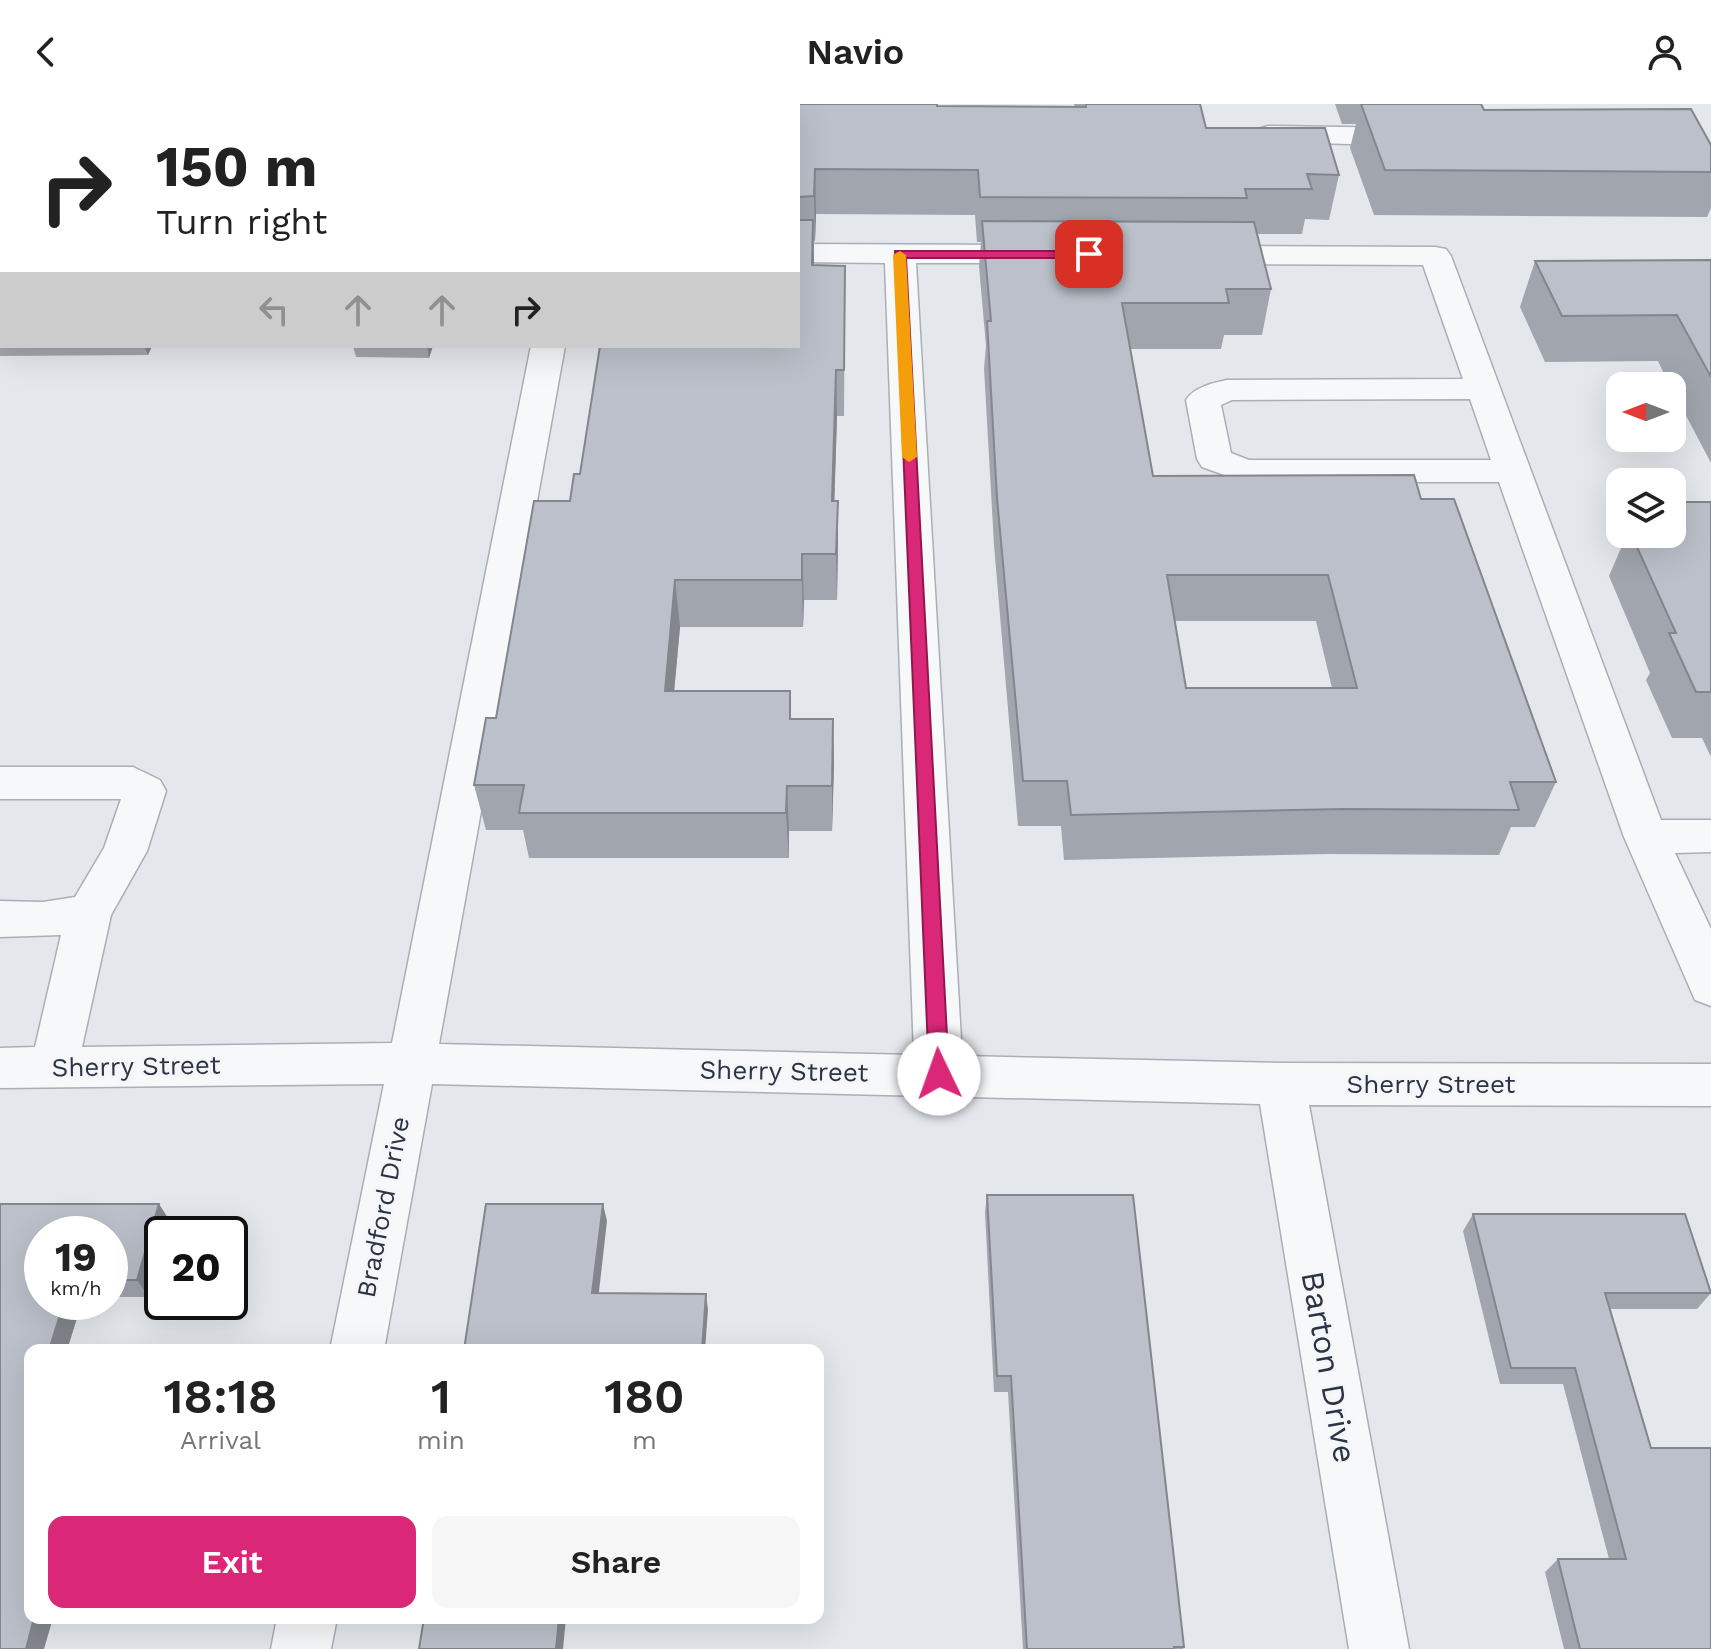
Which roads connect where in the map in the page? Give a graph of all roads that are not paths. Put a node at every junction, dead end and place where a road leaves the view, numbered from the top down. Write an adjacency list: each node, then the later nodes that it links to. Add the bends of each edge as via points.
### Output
1 (1236, 135): 2 (street)
2 (1440, 137)
3 (800, 253): 4 (street)
4 (900, 254): 5 (street); 19 (street)
5 (1073, 254)
6 (1167, 255): 8 (street, via 1435,256)
7 (548, 348): 16 (street, Bradford Drive)
8 (1483, 389): 9 (street); 9 (street, via 1227,390 1203,400 1215,459 1244,471)
9 (1512, 471): 12 (street)
10 (0, 783): 13 (street, via 133,783 145,791 125,851)
11 (1711, 836): 12 (street)
12 (1646, 837): 15 (street)
13 (89, 913): 14 (street); 17 (street)
14 (0, 919)
15 (1711, 987)
16 (410, 1063): 17 (street, Sherry Street); 19 (street, Sherry Street); 22 (street, Bradford Drive)
17 (54, 1067): 18 (street, Sherry Street)
18 (0, 1068)
19 (939, 1074): 20 (street, Sherry Street)
20 (1281, 1084): 21 (street, Sherry Street); 25 (street, Barton Drive)
21 (1711, 1085)
22 (358, 1344)
23 (306, 1624): 24 (street)
24 (301, 1649)
25 (1379, 1649)

